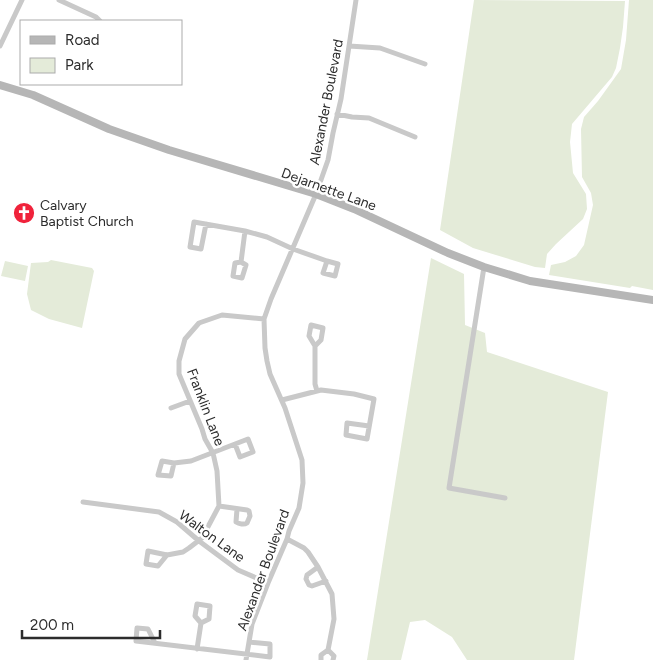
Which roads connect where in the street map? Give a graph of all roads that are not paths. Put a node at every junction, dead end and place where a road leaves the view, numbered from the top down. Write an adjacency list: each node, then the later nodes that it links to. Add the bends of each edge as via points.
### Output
1 (22, 0): 5 (street)
2 (59, 0): 4 (street)
3 (356, 0): 6 (street, Alexander Boulevard)
4 (99, 20)
5 (0, 46)
6 (349, 46): 7 (street, via 380,48); 9 (street, Alexander Boulevard)
7 (425, 64)
8 (0, 85): 11 (main road, Dejarnette Lane, via 33,95 109,129 169,150)
9 (337, 114): 10 (street, via 369,118); 11 (street, Alexander Boulevard, via 328,160)
10 (415, 137)
11 (316, 194): 14 (street, Alexander Boulevard); 17 (main road, Dejarnette Lane)
12 (206, 224): 12 (street, via 194,222 190,248 201,249); 13 (street)
13 (245, 231): 14 (street); 16 (street)
14 (293, 249): 15 (street); 19 (street, Alexander Boulevard)
15 (327, 261)
16 (241, 262)
17 (484, 267): 18 (main road, Dejarnette Lane, via 530,281); 29 (street, via 449,488)
18 (653, 300)
19 (264, 319): 22 (street, Alexander Boulevard, via 264,348 270,374); 23 (street, Franklin Lane, via 222,315 198,323 185,339 179,361 179,374)
20 (315, 346): 21 (street)
21 (317, 390): 22 (street); 25 (street, via 374,399)
22 (282, 400): 33 (street, Alexander Boulevard, via 302,460 303,483)
23 (190, 401): 24 (street); 27 (street, Franklin Lane)
24 (171, 408)
25 (369, 426): 25 (street, via 347,423 346,435 367,439)
26 (235, 444): 27 (street)
27 (212, 453): 28 (street, via 192,461); 31 (street, Franklin Lane, via 217,471)
28 (174, 463)
29 (505, 498)
30 (83, 502): 34 (street, Walton Lane, via 159,512)
31 (219, 506): 32 (street); 34 (street)
32 (237, 509)
33 (287, 539): 36 (street, via 304,548); 38 (street, Alexander Boulevard)
34 (200, 540): 35 (street, via 183,552); 38 (street, Walton Lane, via 238,570)
35 (167, 555)
36 (318, 567): 37 (street); 37 (street, via 307,575 309,585)
37 (326, 581): 43 (street, via 332,594 334,618)
38 (268, 583): 40 (street, Alexander Boulevard, via 252,624)
39 (201, 624): 42 (street)
40 (249, 642): 44 (street, Alexander Boulevard); 44 (street, via 270,644 270,657)
41 (155, 643): 42 (street)
42 (197, 649): 44 (street)
43 (328, 650): 45 (street, via 321,654); 46 (street, via 334,656)
44 (247, 657)
45 (320, 660)
46 (333, 660)

